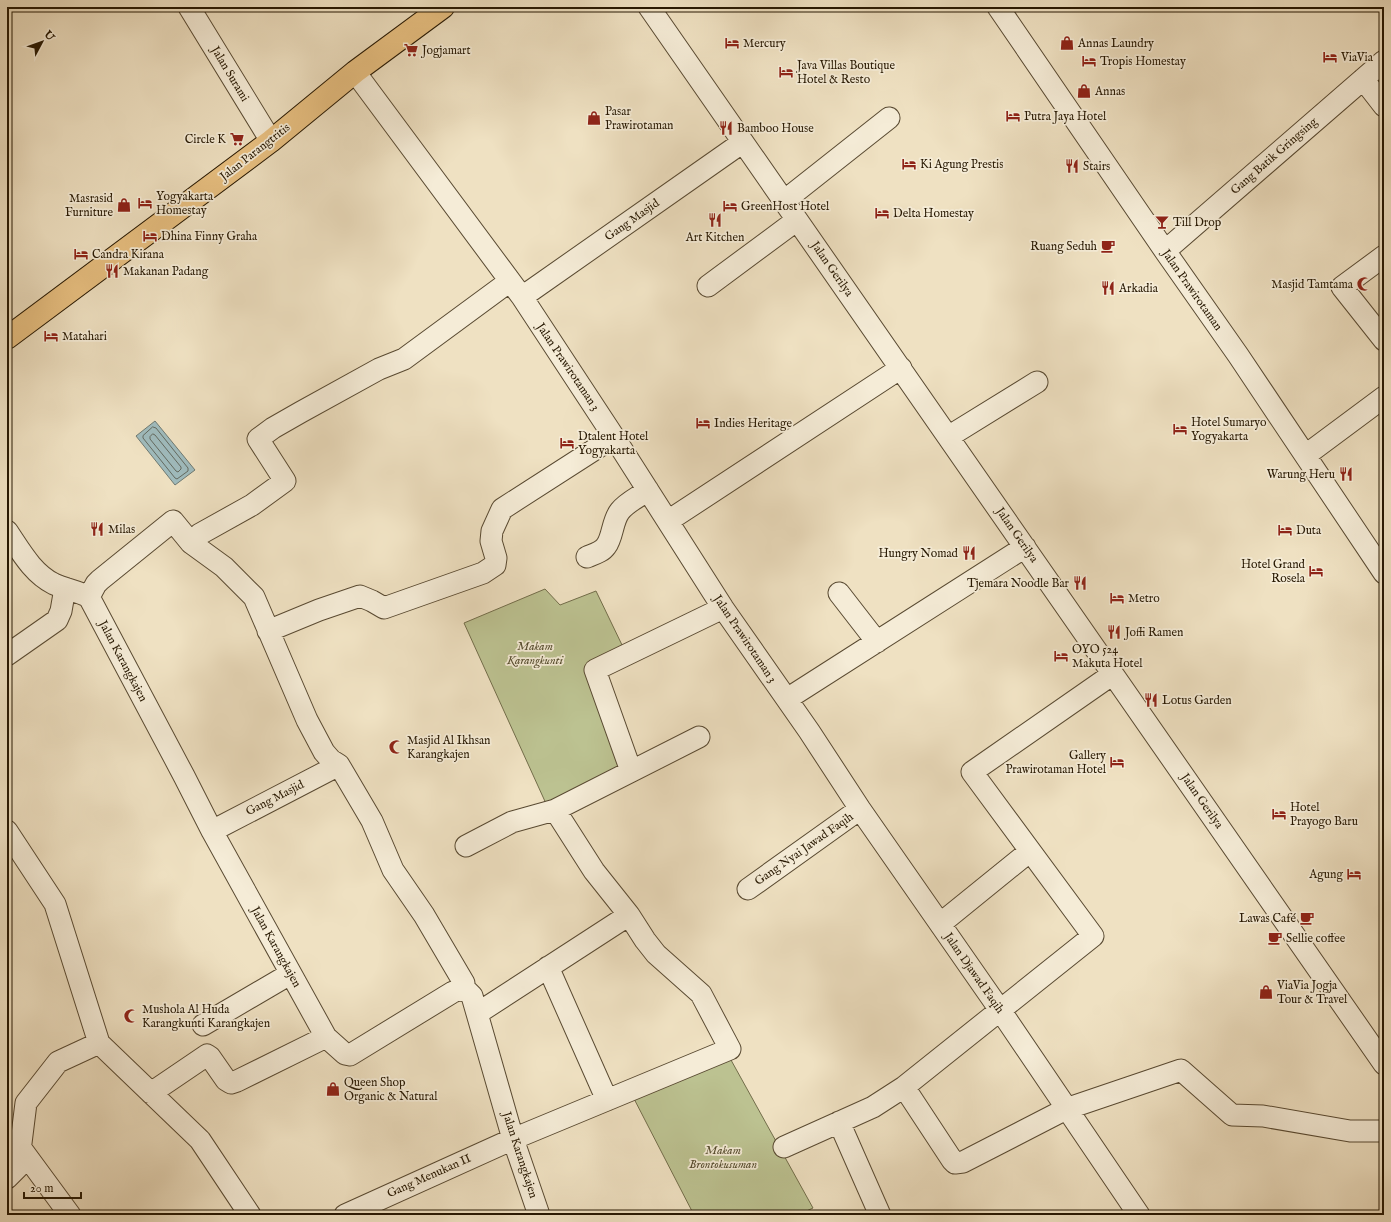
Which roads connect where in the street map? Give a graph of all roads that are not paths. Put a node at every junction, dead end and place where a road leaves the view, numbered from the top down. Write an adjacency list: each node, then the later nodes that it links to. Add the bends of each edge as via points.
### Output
1 (189, 7): 10 (street, Jalan Surami)
2 (443, 7): 6 (main road, Jalan Parangtritis)
3 (648, 7): 11 (street, Jalan Gerilya)
4 (998, 7): 14 (street, Jalan Prawirotaman)
5 (1384, 61): 7 (street, Gang Batik Gringsing)
6 (355, 72): 10 (main road, Jalan Parangtritis); 16 (street, Jalan Prawirotaman 3)
7 (1363, 79): 8 (street); 14 (street, Gang Batik Gringsing)
8 (1384, 106)
9 (889, 118): 12 (street)
10 (271, 141): 19 (main road, Jalan Parangtritis)
11 (743, 142): 12 (street, Jalan Gerilya); 18 (street, Gang Masjid)
12 (784, 201): 13 (street, Jalan Gerilya)
13 (797, 220): 17 (street); 21 (street, Jalan Gerilya)
14 (1165, 251): 26 (street, Jalan Prawirotaman)
15 (1384, 256): 20 (street, via 1342,287)
16 (510, 280): 18 (street, Jalan Prawirotaman 3); 30 (street, via 404,359 379,369 273,428 258,439 285,481 252,505 200,534)
17 (708, 286)
18 (522, 298): 24 (street, Jalan Prawirotaman 3)
19 (7, 338)
20 (1384, 340)
21 (901, 368): 25 (street, Jalan Gerilya); 28 (street)
22 (1036, 382): 25 (street)
23 (1384, 397): 26 (street)
24 (614, 437): 27 (street, Jalan Prawirotaman 3); 38 (street, via 502,508 492,531 495,565 483,573 384,608 360,596)
25 (948, 437): 31 (street, Jalan Gerilya)
26 (1306, 455): 33 (street, Jalan Prawirotaman)
27 (648, 490): 28 (street, Jalan Prawirotaman 3); 32 (street, via 620,511 606,546 600,552)
28 (668, 521): 37 (street, Jalan Prawirotaman 3)
29 (7, 531): 34 (street, via 32,567 53,584)
30 (191, 543): 36 (street, via 173,521 100,580); 38 (street, via 224,567 254,597)
31 (1025, 547): 39 (street); 41 (street, Jalan Gerilya)
32 (587, 557)
33 (1384, 573)
34 (65, 588): 36 (street); 40 (street, via 61,610 56,620)
35 (839, 593): 39 (street)
36 (89, 597): 49 (street, Jalan Karangkajen)
37 (724, 608): 42 (street, Jalan Prawirotaman 3); 46 (street, via 595,670)
38 (268, 631): 45 (street, via 307,720 324,752)
39 (877, 642): 42 (street)
40 (7, 654)
41 (1113, 674): 52 (street, via 972,772); 64 (street, Jalan Gerilya)
42 (786, 699): 43 (street, Jalan Prawirotaman 3)
43 (809, 731): 47 (street, Jalan Djawad Faqih)
44 (699, 737): 46 (street)
45 (339, 765): 49 (street, Gang Masjid); 58 (street, via 372,821 393,870 424,915)
46 (631, 771): 48 (street)
47 (860, 809): 53 (street, Gang Nyai Jawad Faqih); 55 (street, Jalan Djawad Faqih)
48 (555, 810): 51 (street, via 512,822); 54 (street, via 594,871)
49 (212, 830): 57 (street, Jalan Karangkajen)
50 (7, 831): 63 (street, via 55,904)
51 (466, 846)
52 (1030, 851): 55 (street); 59 (street, via 1092,936)
53 (748, 889)
54 (629, 915): 56 (street); 67 (street, Gang Menukan II, via 656,954 701,994 730,1049)
55 (940, 924): 59 (street, Jalan Djawad Faqih)
56 (548, 967): 60 (street); 67 (street)
57 (290, 974): 61 (street); 62 (street, Jalan Karangkajen)
58 (464, 988): 60 (street, Jalan Karangkajen, via 472,996); 62 (street, Jalan Karangkajen, via 453,992 350,1055 345,1054)
59 (1000, 1010): 65 (street); 68 (street, Jalan Djawad Faqih)
60 (478, 1013): 71 (street, Jalan Karangkajen)
61 (203, 1025)
62 (326, 1037): 66 (street, via 231,1083 207,1055)
63 (100, 1044): 66 (street); 72 (street, via 58,1062 26,1102)
64 (1384, 1064)
65 (904, 1087): 68 (street, via 956,1163 963,1162); 69 (street, via 873,1107)
66 (151, 1093): 77 (street, via 200,1140)
67 (607, 1100): 71 (street, Gang Menukan II)
68 (1066, 1109): 70 (street, via 1182,1070 1232,1115 1263,1116 1350,1131); 75 (street, Jalan Djawad Faqih)
69 (839, 1122): 73 (street); 80 (street)
70 (1384, 1131)
71 (513, 1139): 78 (street, Gang Menukan II); 79 (street, Jalan Karangkajen)
72 (20, 1147): 74 (street, via 18,1167); 76 (street)
73 (784, 1147)
74 (7, 1178)
75 (1133, 1213)
76 (70, 1215)
77 (250, 1215)
78 (345, 1215)
79 (539, 1215)
80 (880, 1215)

